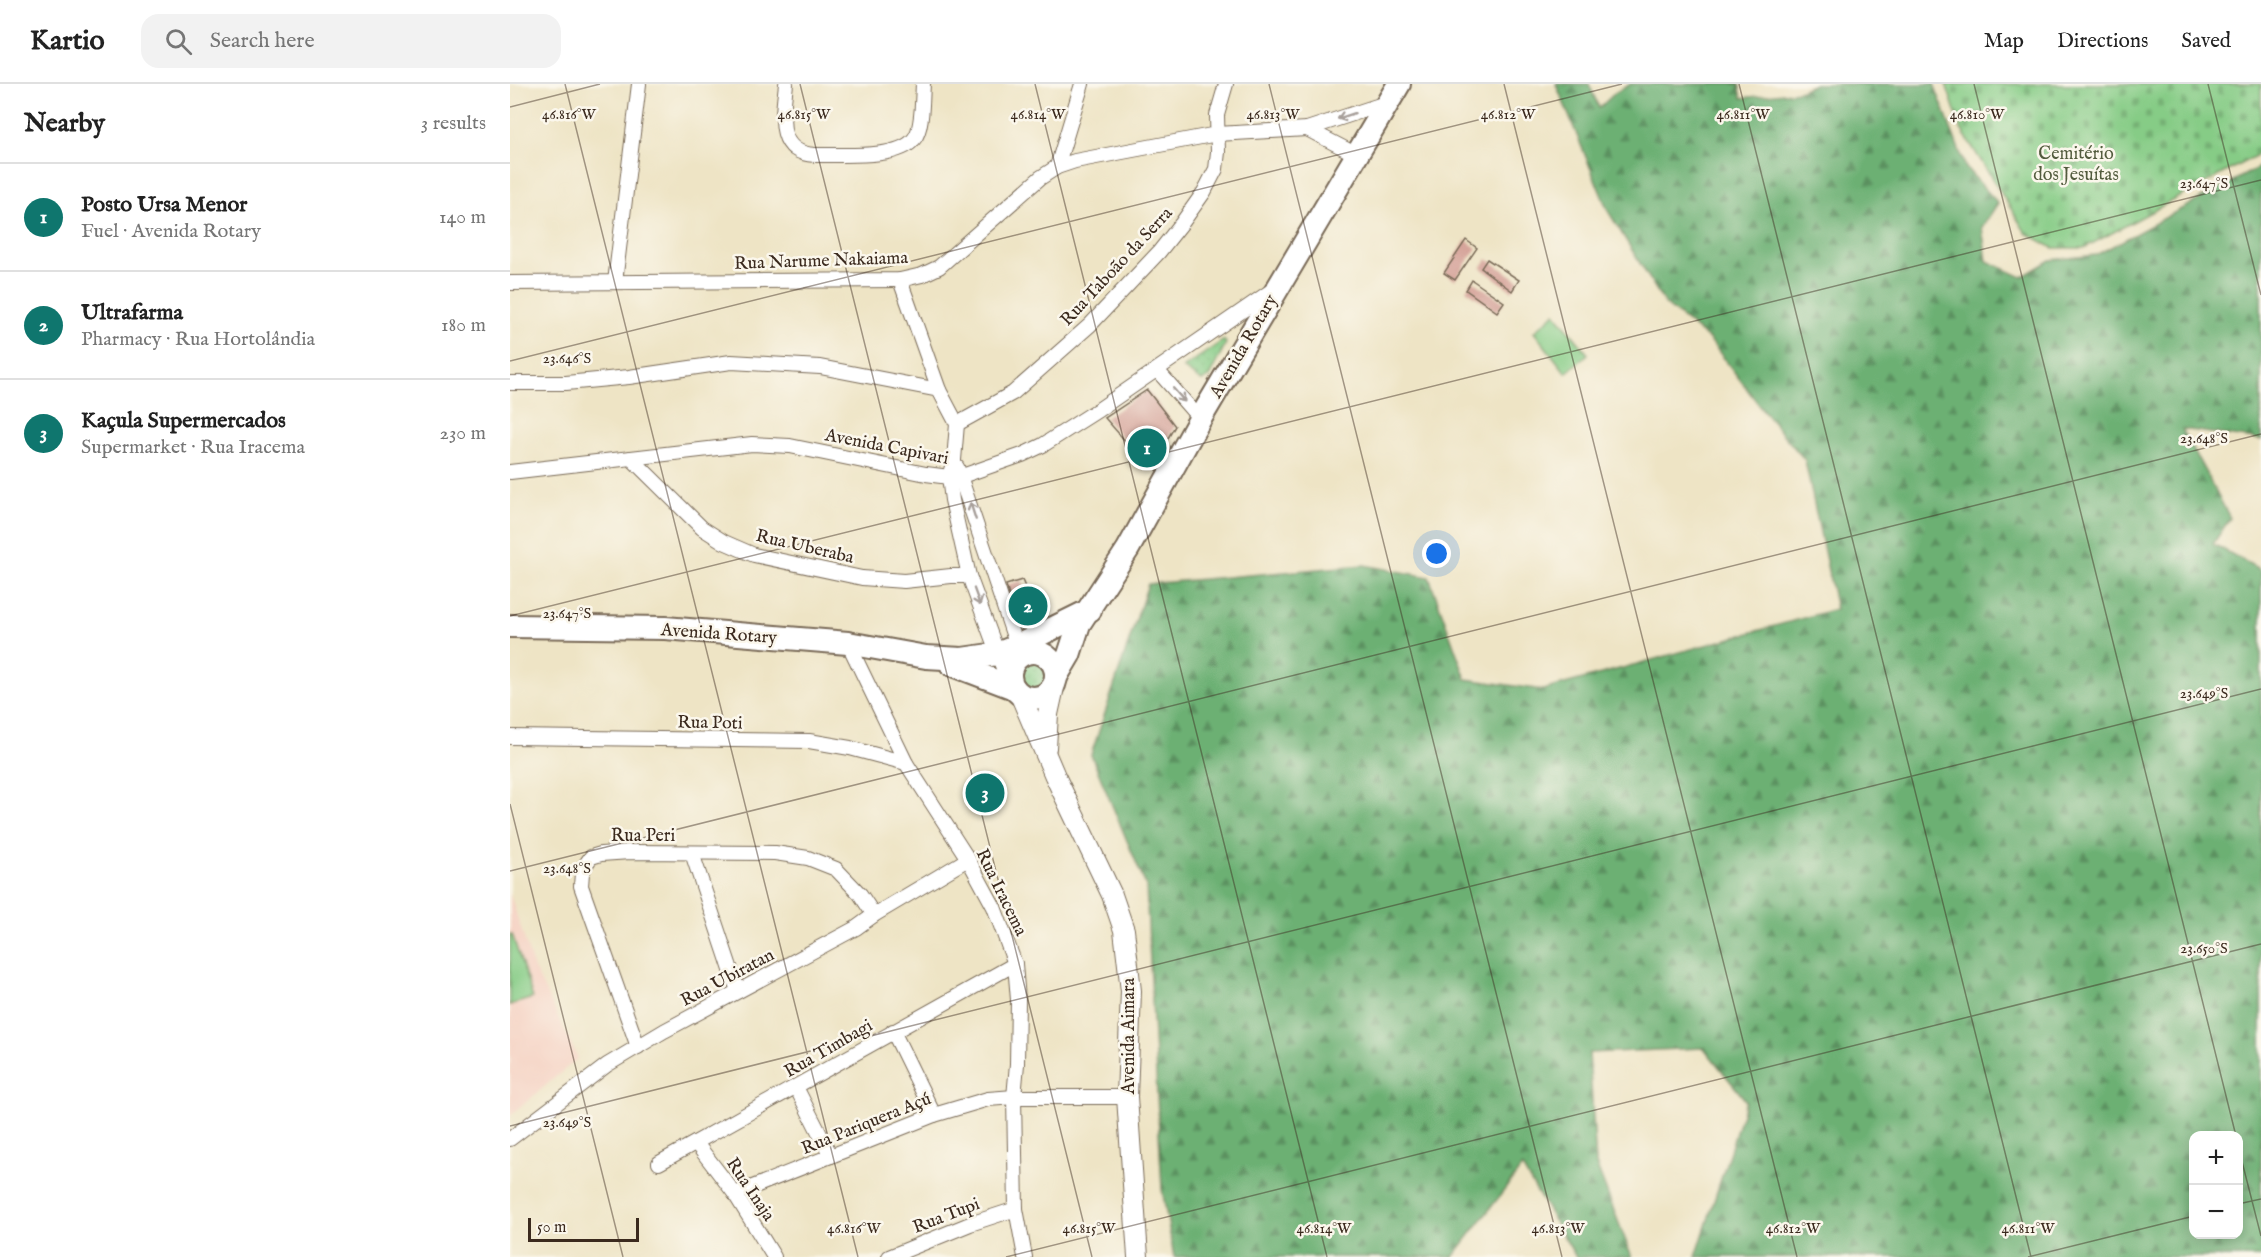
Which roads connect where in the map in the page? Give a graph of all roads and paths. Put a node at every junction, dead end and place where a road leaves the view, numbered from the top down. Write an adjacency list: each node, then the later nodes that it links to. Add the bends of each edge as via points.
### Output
1 (639, 84): 13 (street)
2 (786, 84): 3 (street, via 783,127 788,142 803,154 892,152 915,139)
3 (923, 84)
4 (1082, 84): 11 (street)
5 (1226, 84): 9 (street, Rua Taboão da Serra, via 1217,115)
6 (1399, 84): 7 (main road, Avenida Rotary)
7 (1386, 103): 8 (street, Rua Narume Nakaiama, one-way to 8); 10 (main road, Avenida Rotary)
8 (1306, 129): 9 (street, Rua Narume Nakaiama); 10 (street)
9 (1217, 134): 11 (street, Rua Narume Nakaiama); 20 (street, Rua Taboão da Serra, via 1216,169 1204,192 1159,252 1090,325 1013,393)
10 (1357, 155): 15 (main road, Avenida Rotary)
11 (1057, 167): 12 (street, Rua Narume Nakaiama, via 939,267)
12 (900, 280): 13 (street, Rua Narume Nakaiama); 18 (street)
13 (615, 282): 14 (street, Rua Narume Nakaiama)
14 (510, 283)
15 (1278, 286): 16 (street, Avenida Capivari); 19 (main road, Avenida Rotary)
16 (1157, 370): 19 (street, one-way to 19); 23 (street, Avenida Capivari, via 1043,445)
17 (510, 383): 18 (street, via 608,379 731,362 820,367)
18 (939, 390): 20 (street)
19 (1200, 419): 25 (main road, Avenida Rotary)
20 (957, 424): 23 (street)
21 (631, 458): 22 (street, Avenida Capivari); 23 (street, Avenida Capivari, via 752,444 790,446); 24 (street, Rua Uberaba, via 702,528 754,555 862,578)
22 (510, 472)
23 (955, 476): 24 (street, via 952,500); 28 (street, one-way to 23)
24 (969, 576): 28 (street, one-way to 28)
25 (1090, 610): 28 (main road, Avenida Rotary); 30 (main road, Avenida Rotary, via 1079,624)
26 (510, 626): 27 (main road, Avenida Rotary, via 665,628)
27 (848, 643): 29 (main road, Avenida Rotary); 34 (street, Rua Iracema)
28 (1007, 650): 29 (main road, Avenida Rotary, via 973,659); 31 (street, via 1003,668)
29 (926, 657): 31 (main road, Avenida Rotary)
30 (1055, 682): 31 (main road, via 1042,697 1027,697); 31 (main road, via 1050,658 1029,652 1012,666); 33 (main road, via 1045,737)
31 (1015, 687): 33 (main road, Avenida Aimara)
32 (510, 737): 34 (street, Rua Poti, via 809,741)
33 (1046, 757): 44 (main road, Avenida Aimara, via 1112,895 1124,930 1131,991)
34 (906, 763): 36 (street, Rua Iracema)
35 (692, 853): 37 (street, Rua Peri, via 776,853 822,862 849,881); 39 (street); 41 (street, Rua Peri, via 601,854 591,857 582,873 581,886)
36 (968, 859): 37 (street, Rua Ubiratan); 38 (street, Rua Iracema, via 994,907)
37 (874, 915): 39 (street, Rua Ubiratan)
38 (1015, 964): 40 (street, Rua Timbagi); 43 (street, Rua Iracema, via 1018,1000)
39 (738, 991): 41 (street, Rua Ubiratan)
40 (893, 1031): 42 (street, Rua Timbagi); 45 (street)
41 (638, 1047): 46 (street, Rua Ubiratan, via 607,1065)
42 (796, 1087): 47 (street, Rua Timbagi); 48 (street)
43 (1014, 1096): 44 (street, Rua Pariquera Açú); 45 (street, Rua Pariquera Açú, via 988,1099); 51 (street, Rua Iracema)
44 (1127, 1097): 56 (main road, Avenida Aimara)
45 (934, 1115): 48 (street, Rua Pariquera Açú)
46 (510, 1139)
47 (696, 1143): 49 (street, Rua Timbagi); 50 (street, Rua Inaja)
48 (831, 1156): 50 (street, Rua Pariquera Açú)
49 (659, 1163)
50 (735, 1194): 53 (street, Rua Inaja)
51 (1016, 1209): 52 (street, Rua Tupi, via 970,1224); 55 (street, Rua Iracema)
52 (904, 1254): 54 (street, Rua Tupi)
53 (774, 1257)
54 (889, 1257)
55 (1025, 1257)
56 (1138, 1257)

